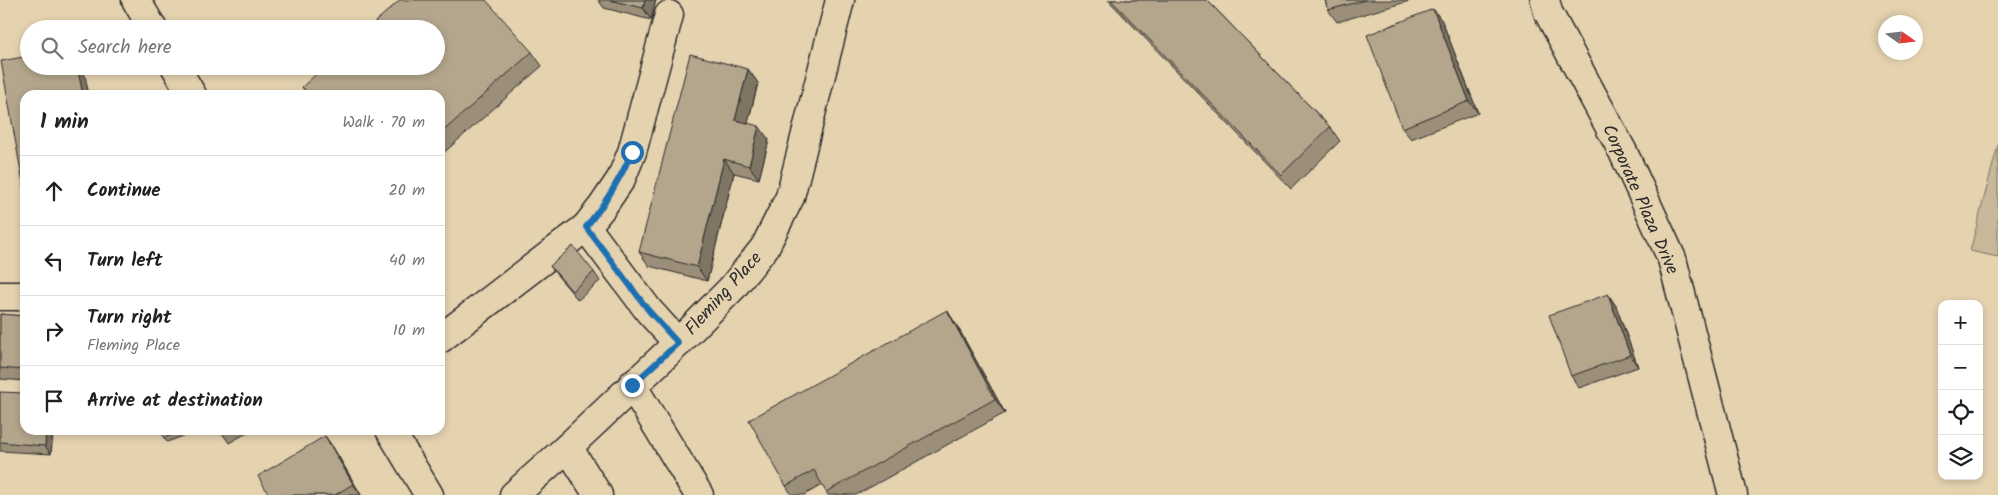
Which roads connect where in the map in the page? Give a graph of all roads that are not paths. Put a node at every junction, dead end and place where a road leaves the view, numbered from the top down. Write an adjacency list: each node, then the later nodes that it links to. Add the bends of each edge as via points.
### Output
1 (136, 0): 5 (street)
2 (840, 0): 12 (street, Fleming Place, via 790,197 765,246 733,287)
3 (1545, 0): 20 (street, Corporate Plaza Drive, via 1548,12 1623,152 1672,260)
4 (669, 15): 8 (street, via 632,152 621,179)
5 (148, 20)
6 (180, 75): 7 (street)
7 (189, 90)
8 (586, 227): 11 (street); 12 (street, via 649,311)
9 (0, 296): 10 (street)
10 (20, 296)
11 (445, 335)
12 (678, 343): 13 (street, Fleming Place)
13 (632, 385): 15 (street, Fleming Place); 19 (street)
14 (393, 435): 16 (street)
15 (568, 448): 17 (street, Fleming Place); 18 (street)
16 (429, 495)
17 (514, 495)
18 (598, 495)
19 (699, 495)
20 (1733, 495)

